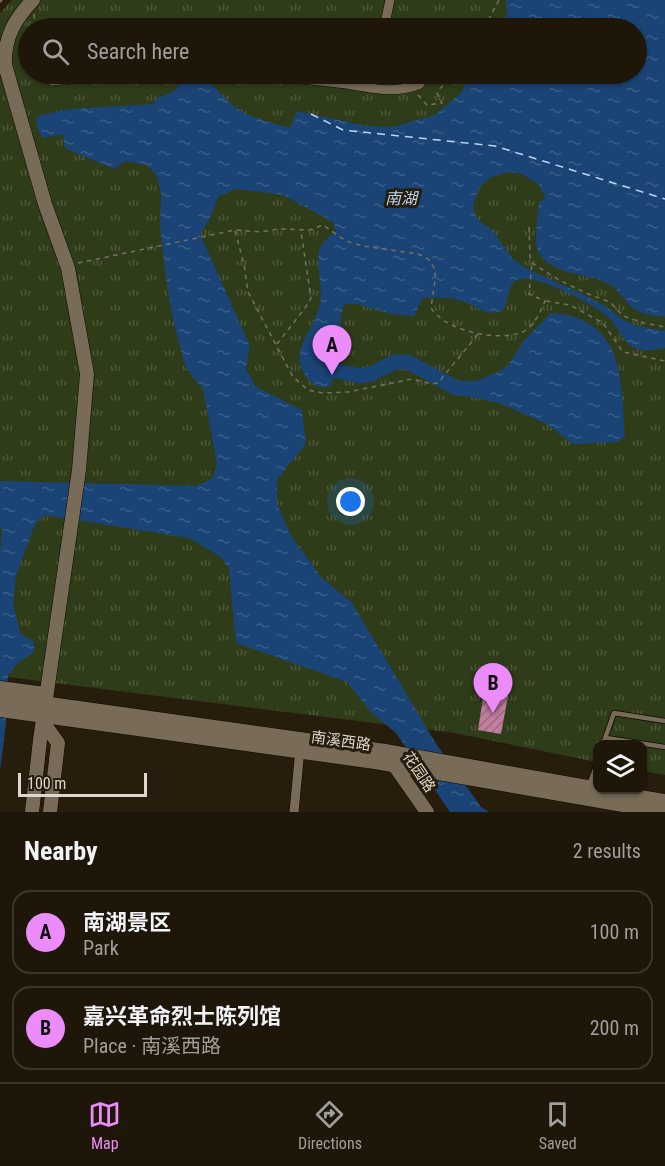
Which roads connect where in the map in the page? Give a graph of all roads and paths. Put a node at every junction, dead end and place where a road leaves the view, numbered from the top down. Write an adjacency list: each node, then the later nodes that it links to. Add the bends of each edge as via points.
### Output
1 (33, 0): 16 (main road, via 10,31 5,65)
2 (390, 0): 4 (street)
3 (499, 0): 5 (path)
4 (386, 18)
5 (489, 18)
6 (346, 84): 10 (street)
7 (371, 84): 10 (street)
8 (420, 84): 11 (street)
9 (445, 84): 11 (path, via 437,94 442,103 427,105)
10 (370, 88): 11 (street)
11 (411, 88)
12 (529, 227): 15 (path)
13 (235, 230): 14 (path); 16 (path); 20 (path, via 248,292)
14 (301, 230): 19 (path, via 323,225 346,241 428,259 435,269 431,308 436,316); 20 (path, via 311,298)
15 (532, 264): 17 (path, via 529,294); 18 (path, via 610,302 623,316)
16 (67, 266): 24 (main road, via 87,374 79,471)
17 (545, 301): 19 (path, via 522,333); 21 (path, via 570,305 603,323 623,352)
18 (665, 327)
19 (479, 333): 20 (path, via 438,383 412,379 348,392 308,390 293,377)
20 (276, 345)
21 (665, 361)
22 (0, 688): 23 (main road)
23 (8, 706): 24 (main road, 南溪西路); 24 (main road)
24 (45, 709): 27 (main road, 南溪西路); 32 (main road); 33 (main road, via 58,743)
25 (665, 721): 26 (lane, via 614,713)
26 (606, 738): 28 (lane)
27 (300, 746): 29 (main road, 南溪西路); 34 (street)
28 (665, 747)
29 (395, 759): 30 (main road, 南溪西路, via 465,765); 30 (main road, 南溪西路, via 474,778); 35 (main road, 花园路)
30 (592, 791): 31 (main road, 南溪西路); 36 (main road, 南溪西路)
31 (665, 801)
32 (32, 812)
33 (50, 812)
34 (294, 812)
35 (427, 812)
36 (663, 812)

